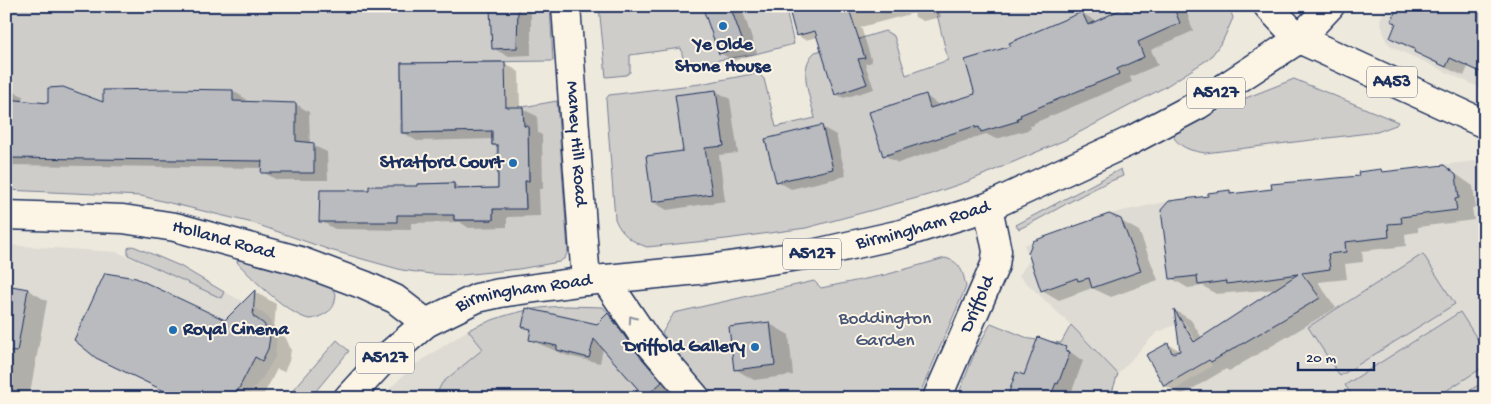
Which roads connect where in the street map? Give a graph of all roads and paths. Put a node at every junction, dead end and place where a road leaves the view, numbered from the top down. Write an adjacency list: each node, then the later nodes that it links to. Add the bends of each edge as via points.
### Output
1 (566, 6): 8 (main road, Maney Hill Road)
2 (1268, 6): 4 (main road)
3 (1330, 6): 4 (main road, Birmingham Road / A5127)
4 (1299, 39): 5 (main road, A453); 6 (main road, Birmingham Road / A5127, via 1193,108)
5 (1485, 124)
6 (988, 207): 8 (main road, Birmingham Road / A5127, via 902,234 839,249 708,269); 12 (main road, Driffold, via 997,251 995,265)
7 (6, 214): 9 (main road, Holland Road, via 123,219 175,227 300,261 364,285 395,298)
8 (596, 280): 9 (main road, Birmingham Road / A5127, via 476,298); 11 (main road, one-way to 8)
9 (426, 323): 10 (main road, Birmingham Road / A5127, via 382,361)
10 (348, 398)
11 (696, 398)
12 (938, 398)

